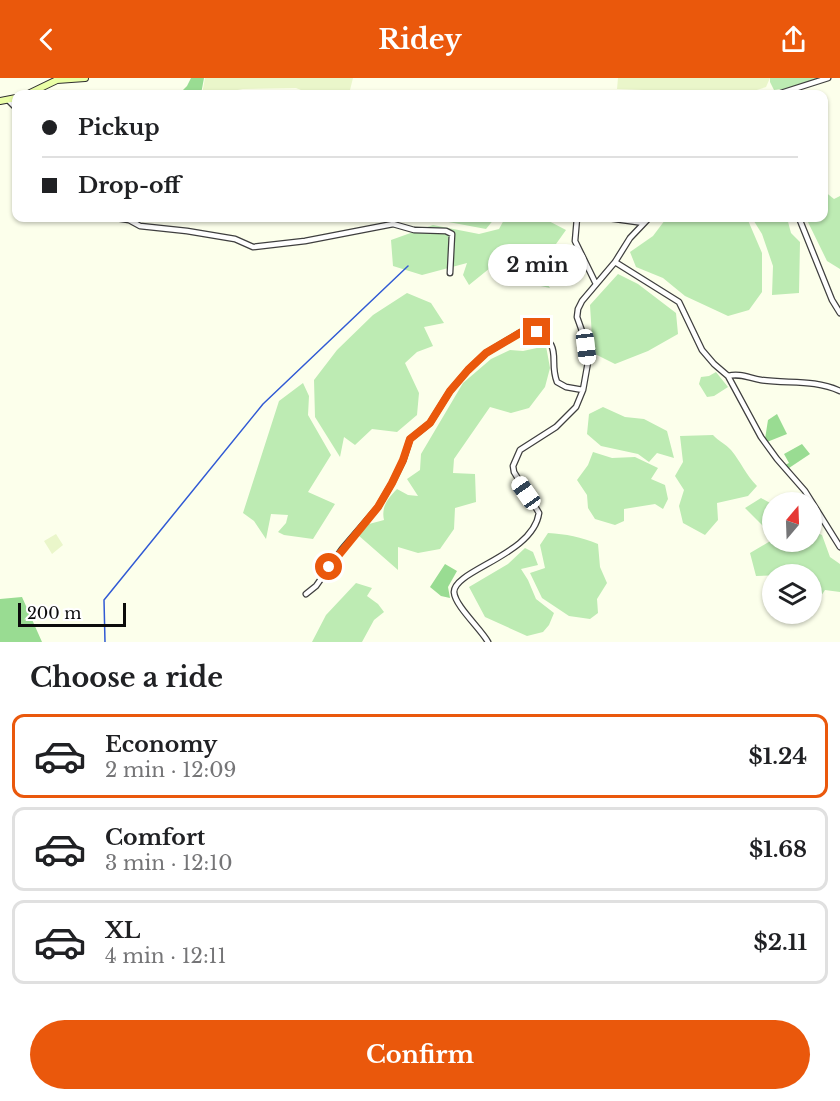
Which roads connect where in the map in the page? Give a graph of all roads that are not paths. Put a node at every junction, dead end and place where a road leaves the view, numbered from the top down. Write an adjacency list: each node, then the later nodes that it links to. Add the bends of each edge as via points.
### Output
1 (85, 78): 3 (street, via 57,80)
2 (828, 78): 4 (street)
3 (36, 90)
4 (790, 90)
5 (12, 99): 6 (street)
6 (8, 100): 7 (street); 8 (street)
7 (0, 101)
8 (12, 104)
9 (133, 222): 15 (street, via 235,239 253,247 341,236 393,224 414,230 446,231 452,234)
10 (577, 222): 16 (street, via 575,241)
11 (637, 222): 13 (street)
12 (801, 222): 17 (street)
13 (644, 223): 14 (street)
14 (615, 262): 16 (street); 18 (street, via 679,302 702,350)
15 (450, 273)
16 (596, 284): 19 (street, via 578,309 577,317 588,362)
17 (840, 313)
18 (728, 376): 20 (street, via 819,383); 21 (street, via 760,437 805,491)
19 (583, 390): 22 (street, via 557,382 550,342 533,330 520,333 486,353 450,391 430,423 410,439 378,507); 23 (street, via 570,415 520,450 516,457 513,466 518,480 539,513 534,530 513,549 461,579 455,588 461,607)
20 (840, 391)
21 (840, 547)
22 (306, 594)
23 (488, 642)

